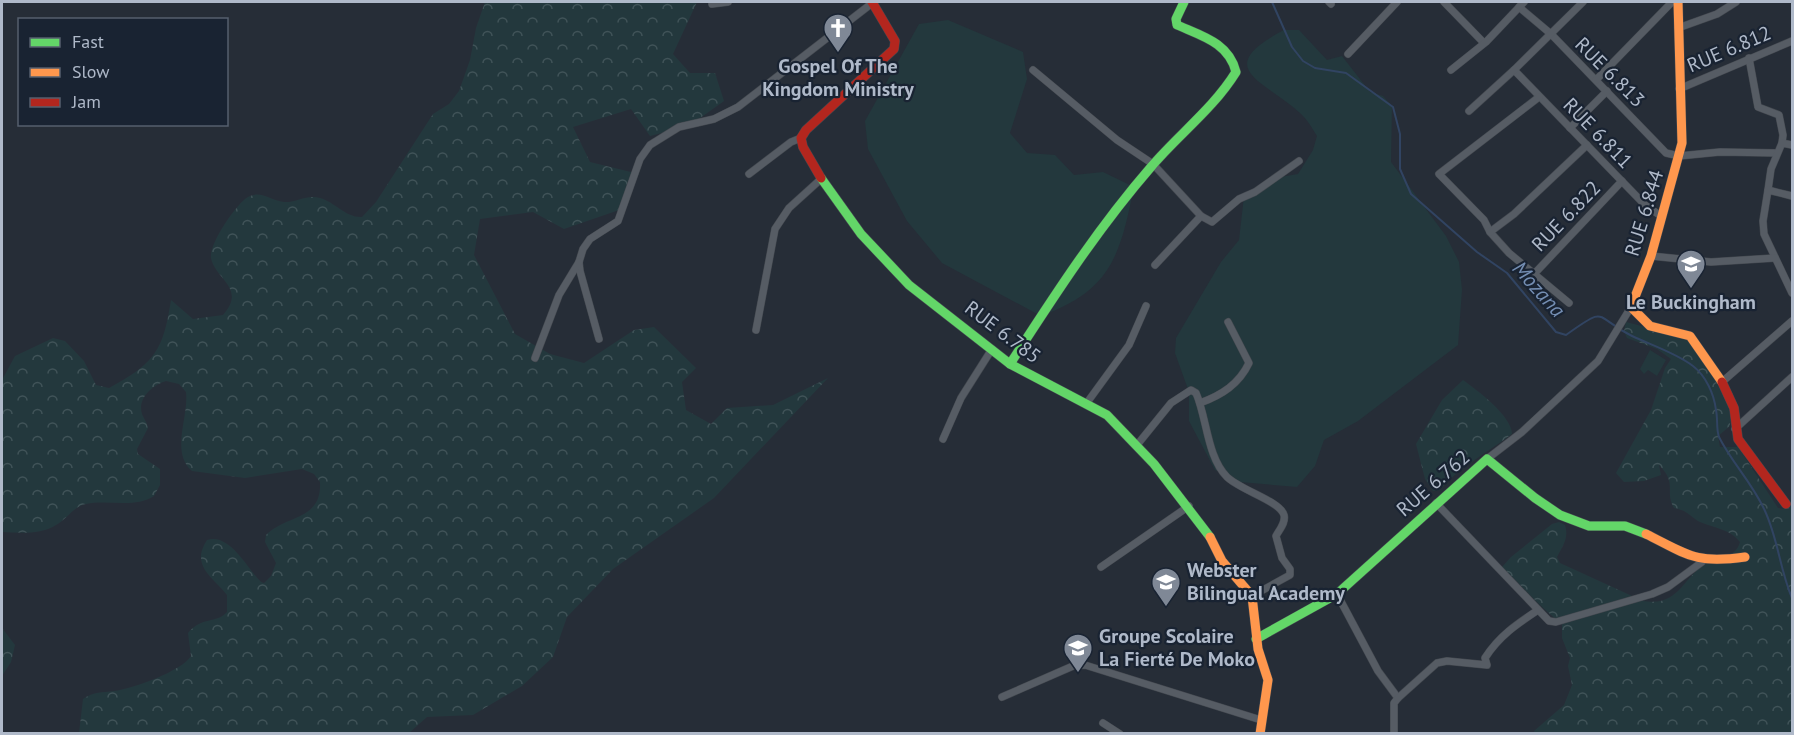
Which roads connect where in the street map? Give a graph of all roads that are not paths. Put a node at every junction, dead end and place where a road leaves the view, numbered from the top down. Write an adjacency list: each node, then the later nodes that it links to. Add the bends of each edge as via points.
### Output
1 (728, 2): 10 (street)
2 (1184, 2): 34 (street, via 1177,25 1229,52 1236,72 1223,92)
3 (1397, 2): 16 (street)
4 (1444, 2): 15 (street)
5 (1583, 2): 13 (street)
6 (1671, 2): 21 (street)
7 (1678, 2): 12 (street, RUE 6.844)
8 (1736, 2): 12 (street, via 1717,15)
9 (872, 3): 27 (street, via 895,41 894,49); 45 (street, via 738,107 714,119 679,127 650,145 640,159 618,221 590,239)
10 (712, 4)
11 (1522, 4): 13 (street, RUE 6.813); 15 (street)
12 (1678, 28): 22 (street, RUE 6.844)
13 (1551, 34): 20 (street); 21 (street, RUE 6.813)
14 (1792, 41): 17 (street, RUE 6.812)
15 (1483, 42): 19 (street)
16 (1348, 54)
17 (1749, 58): 22 (street, RUE 6.812); 28 (street, via 1758,107 1779,115)
18 (1033, 70): 34 (street, via 1117,140)
19 (1451, 70)
20 (1514, 70): 24 (street, RUE 6.811); 25 (street)
21 (1596, 80): 23 (street, RUE 6.813)
22 (1679, 89): 32 (street, RUE 6.844)
23 (1607, 91): 26 (street); 32 (street, RUE 6.813, via 1666,153)
24 (1539, 98): 26 (street, RUE 6.811); 42 (street, via 1440,171)
25 (1468, 111)
26 (1570, 128): 29 (street, RUE 6.811)
27 (801, 138): 35 (street); 36 (street, RUE 6.785)
28 (1782, 143): 30 (street); 31 (street)
29 (1587, 145): 37 (street, RUE 6.811); 42 (street)
30 (1792, 146)
31 (1777, 153): 32 (street); 38 (street)
32 (1679, 156): 41 (street, RUE 6.844)
33 (1299, 161): 40 (street, via 1239,199 1212,222)
34 (1153, 164): 40 (street); 58 (street, via 1107,220)
35 (749, 174)
36 (821, 179): 54 (street, via 789,208 775,229); 56 (street, RUE 6.785, via 861,234 909,285)
37 (1622, 181): 41 (street, RUE 6.811); 47 (street, RUE 6.822)
38 (1768, 190): 39 (street); 44 (street, via 1764,234)
39 (1792, 196)
40 (1201, 216): 46 (street)
41 (1661, 216): 43 (street, RUE 6.844)
42 (1490, 232): 47 (street)
43 (1651, 256): 44 (street, via 1711,262); 51 (street, RUE 6.844)
44 (1775, 258): 48 (street)
45 (579, 262): 55 (street); 57 (street, via 559,295)
46 (1155, 265)
47 (1535, 273): 49 (street)
48 (1792, 293)
49 (1569, 303)
50 (1146, 306): 62 (street, via 1129,345)
51 (1631, 307): 60 (street, via 1650,326 1690,336); 66 (street, via 1598,361)
52 (1792, 321): 60 (street)
53 (1228, 322): 61 (street, via 1249,363 1233,385)
54 (756, 330)
55 (599, 339)
56 (992, 349): 58 (street, RUE 6.785); 64 (street, via 961,398)
57 (535, 358)
58 (1010, 364): 62 (street, RUE 6.785)
59 (1792, 377): 63 (street)
60 (1722, 382): 63 (street, via 1734,408)
61 (1200, 403): 65 (street, via 1191,390 1183,393); 74 (street, via 1215,458 1226,476 1248,493 1277,505 1284,515 1276,536 1290,575)
62 (1086, 404): 65 (street, RUE 6.785, via 1107,415)
63 (1736, 429): 68 (street, via 1742,446)
64 (943, 439)
65 (1137, 445): 69 (street, RUE 6.785)
66 (1487, 459): 67 (street, RUE 6.762); 71 (street, RUE 6.762, via 1533,500 1572,521 1592,527 1631,527 1687,558)
67 (1436, 503): 73 (street, RUE 6.762); 75 (street)
68 (1786, 504)
69 (1189, 506): 72 (street); 74 (street, RUE 6.785, via 1212,538 1222,561)
70 (1745, 557): 71 (street, RUE 6.762)
71 (1702, 562): 75 (street, via 1652,594 1556,622)
72 (1101, 567)
73 (1337, 594): 76 (street, RUE 6.762); 78 (street, via 1374,666)
74 (1252, 596): 76 (street)
75 (1538, 610): 78 (street, via 1504,633 1485,658 1487,665 1437,663)
76 (1256, 639): 79 (street, via 1268,680)
77 (1002, 697): 79 (street, via 1073,666 1085,665)
78 (1398, 698): 83 (street, via 1394,703)
79 (1261, 720): 82 (street)
80 (1103, 723): 81 (street)
81 (1120, 734)
82 (1260, 734)
83 (1394, 734)

